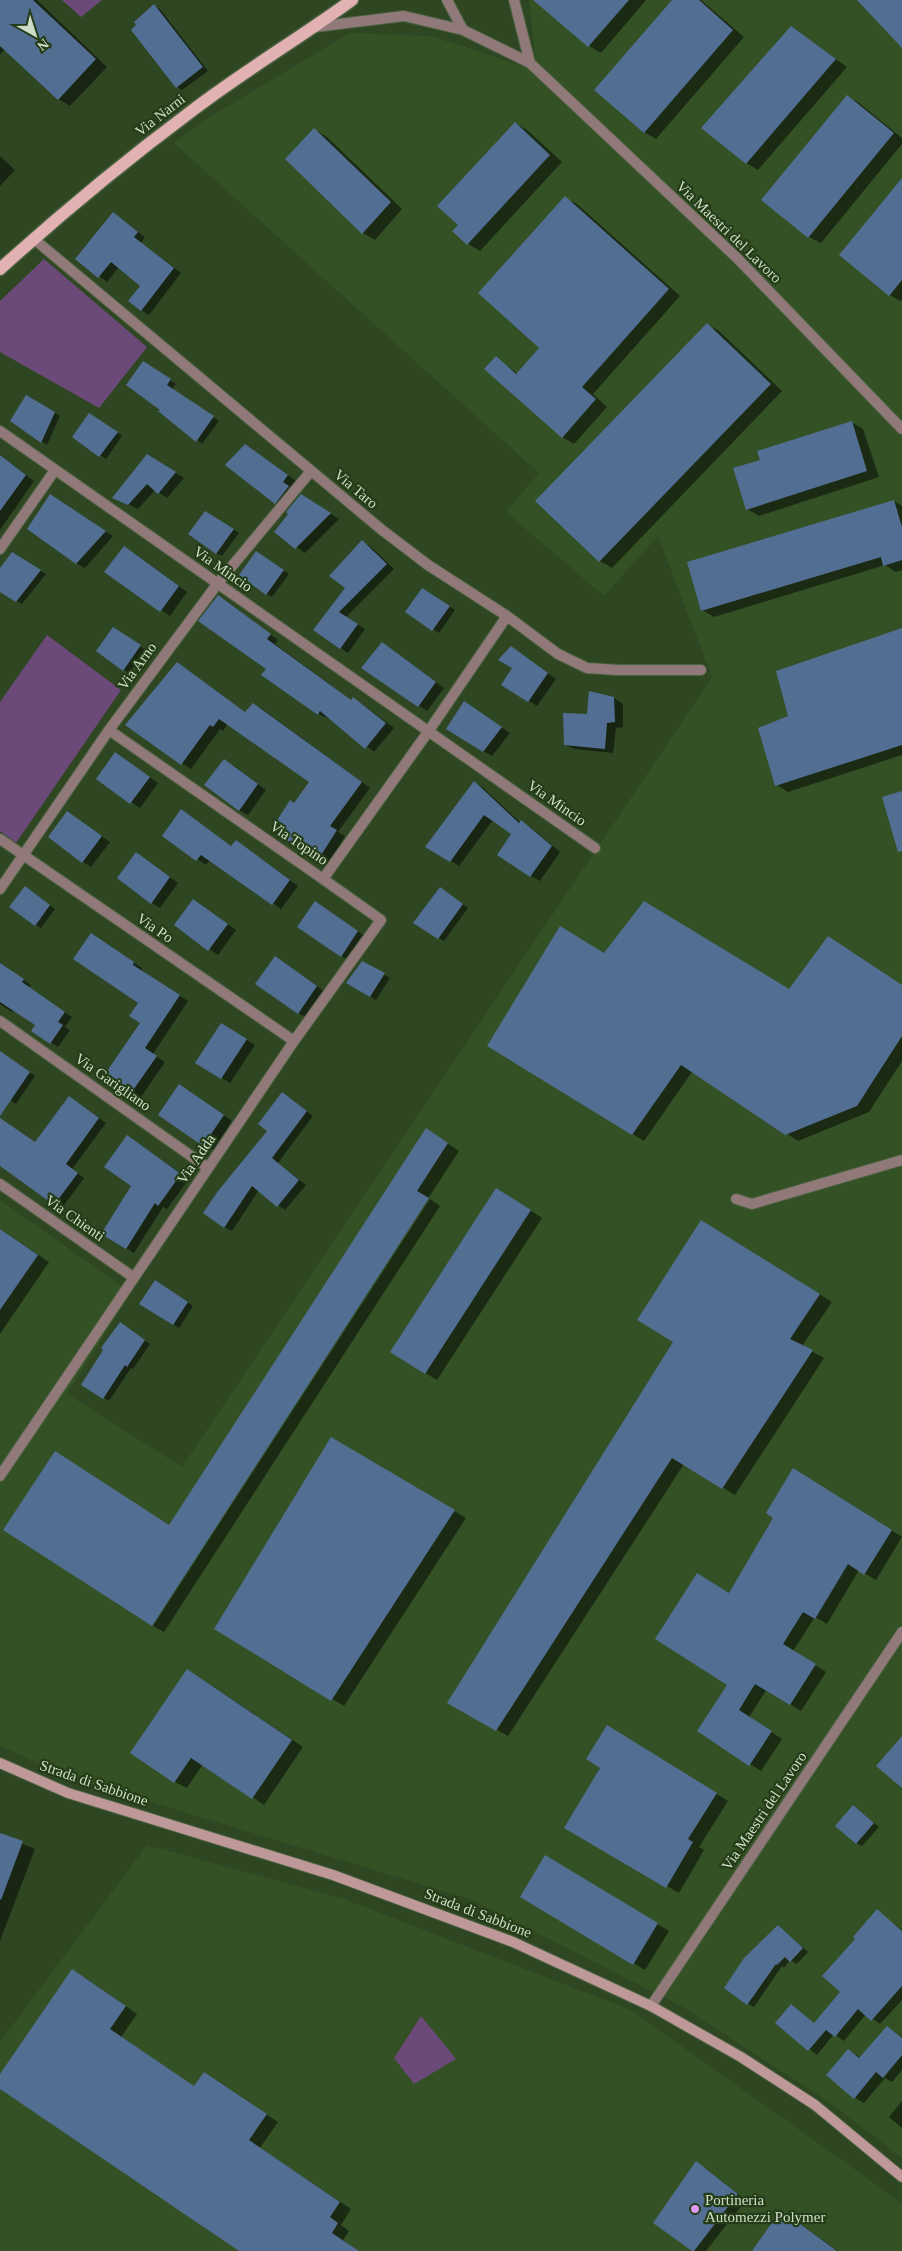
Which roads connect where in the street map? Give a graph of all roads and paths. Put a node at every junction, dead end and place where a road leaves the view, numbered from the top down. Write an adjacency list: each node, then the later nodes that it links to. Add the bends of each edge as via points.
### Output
1 (352, 0): 4 (main road, Via Narni)
2 (447, 0): 5 (street)
3 (514, 0): 6 (street)
4 (315, 27): 5 (street, Via Maestri del Lavoro, via 404,16); 7 (main road, Via Narni, via 194,109 66,209)
5 (463, 30): 6 (street, Via Maestri del Lavoro)
6 (530, 63): 9 (street, Via Maestri del Lavoro, via 738,259)
7 (34, 239): 8 (main road, Via Narni); 12 (street, Via Taro)
8 (0, 270)
9 (902, 429)
10 (0, 431): 11 (street, Via Mincio)
11 (55, 470): 13 (street); 14 (street, Via Mincio)
12 (311, 471): 14 (street, Via Arno); 15 (street, Via Taro, via 428,565)
13 (0, 549)
14 (218, 583): 17 (street, Via Arno); 18 (street, Via Mincio)
15 (507, 616): 16 (street, Via Taro, via 558,654 587,668); 18 (street)
16 (701, 670)
17 (109, 730): 21 (street, Via Arno); 22 (street, Via Topino)
18 (428, 732): 20 (street, Via Mincio); 22 (street, Via Topino)
19 (0, 840): 21 (street, Via Po)
20 (595, 848)
21 (23, 856): 23 (street, Via Arno); 25 (street, Via Po)
22 (324, 879): 25 (street, Via Adda, via 380,920)
23 (0, 889)
24 (0, 1021): 27 (street, Via Garigliano)
25 (294, 1042): 27 (street, Via Adda)
26 (902, 1160): 29 (street, via 752,1204)
27 (208, 1168): 30 (street, Via Adda)
28 (0, 1184): 30 (street, Via Chienti)
29 (736, 1199)
30 (133, 1277): 31 (street, Via Adda)
31 (0, 1476)
32 (902, 1632): 34 (street, Via Maestri del Lavoro)
33 (0, 1764): 34 (main road, Strada di Sabbione, via 68,1793 333,1875 513,1942)
34 (652, 2006): 35 (main road, Strada di Sabbione, via 741,2057 814,2105)
35 (902, 2177)

